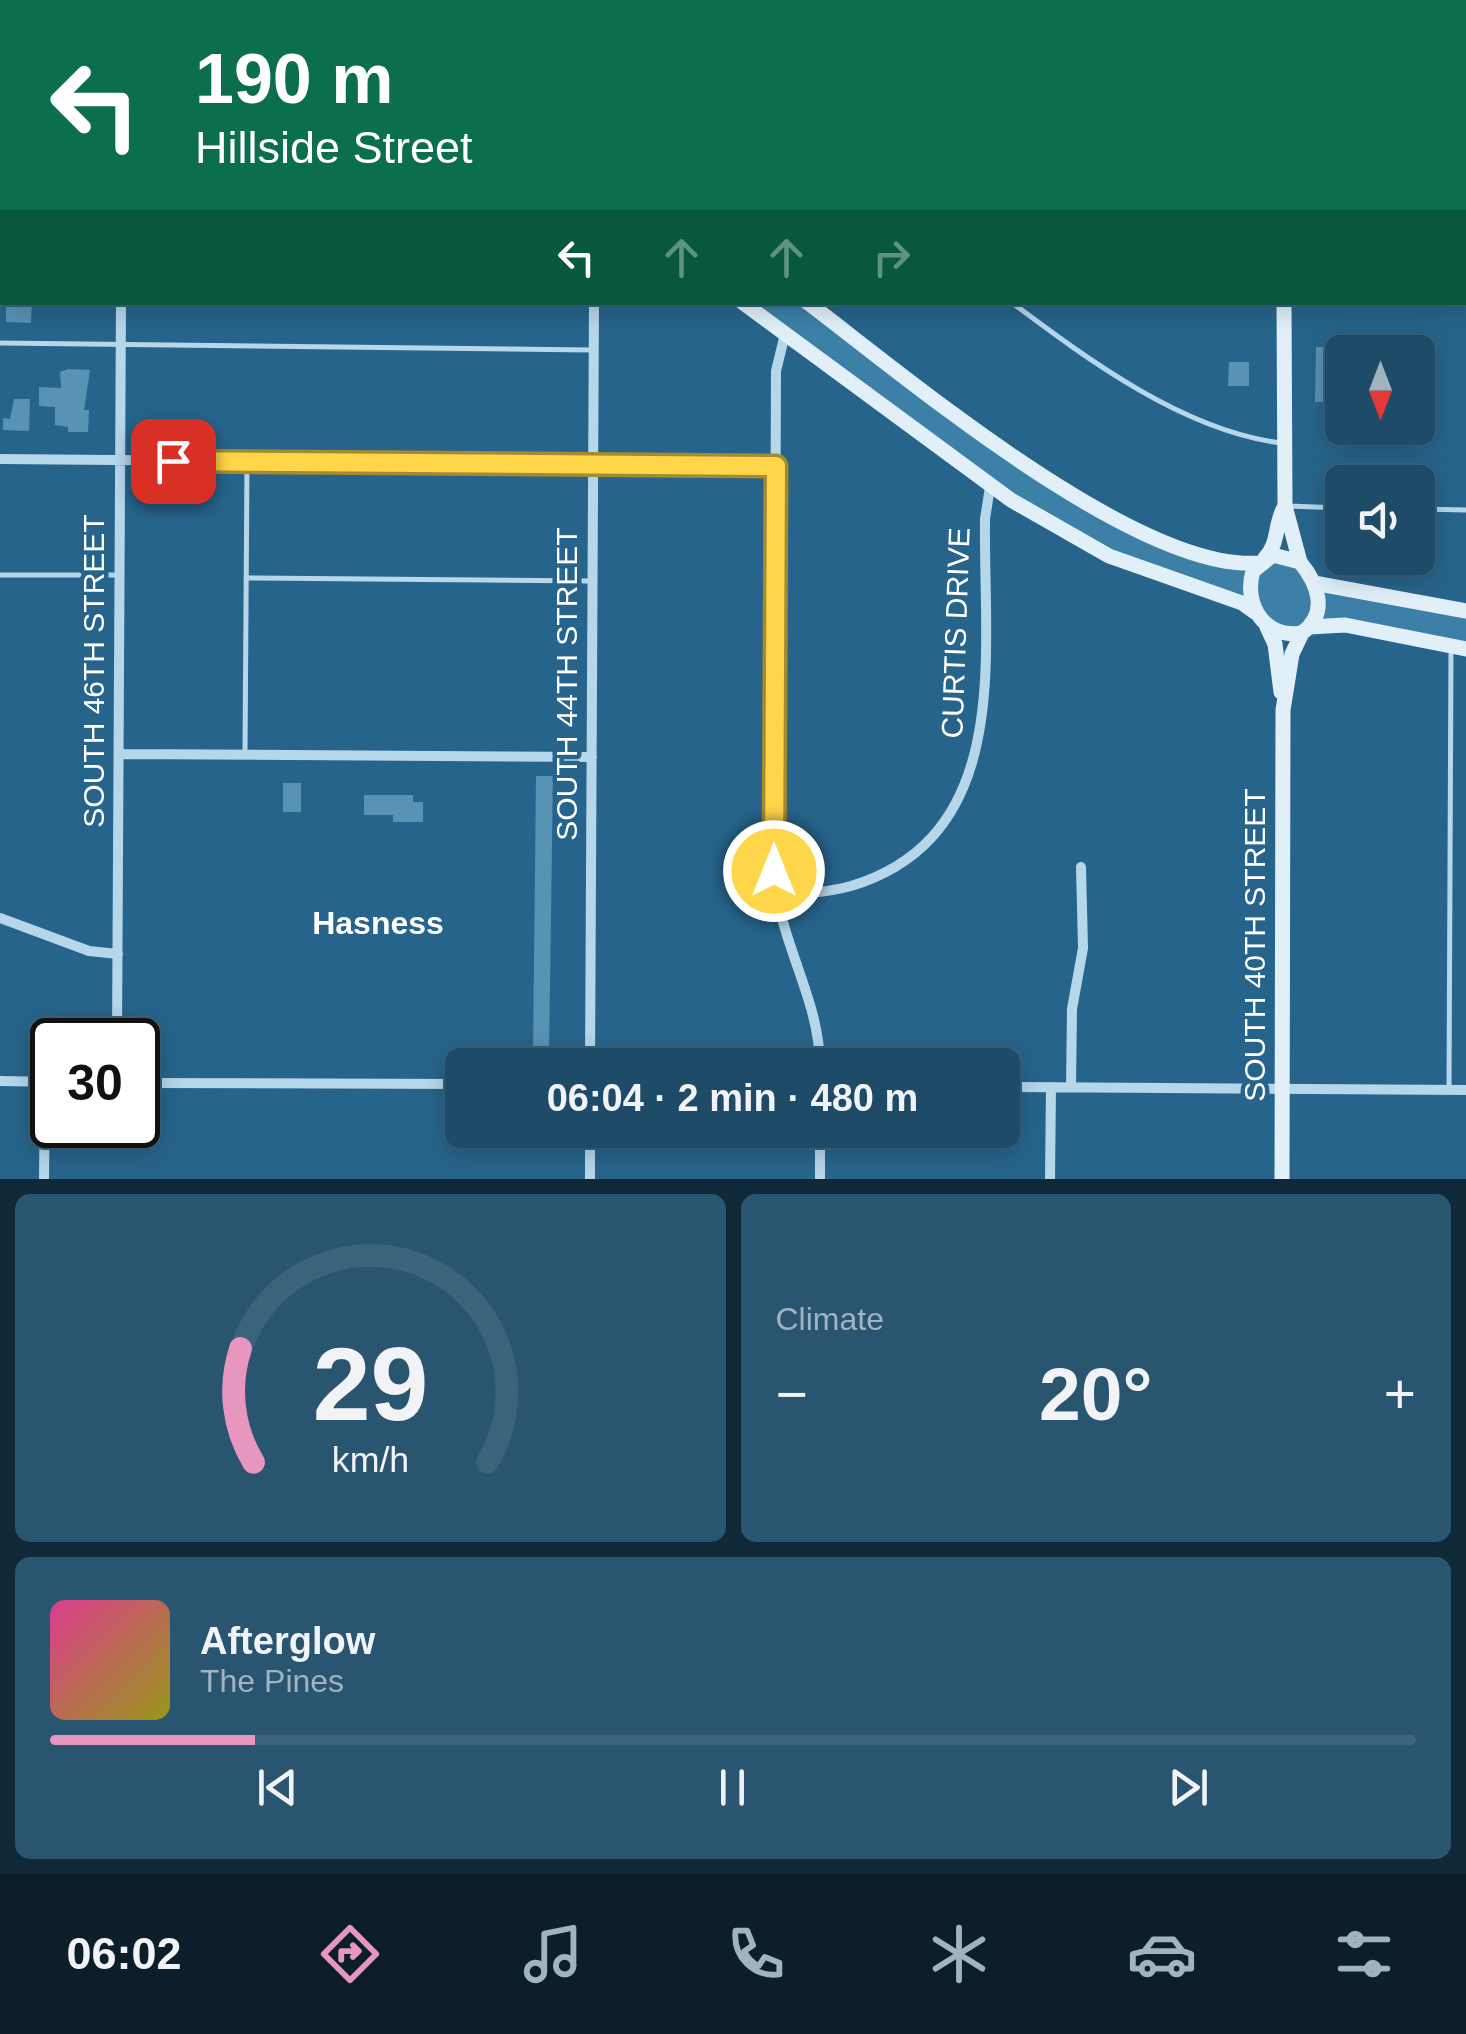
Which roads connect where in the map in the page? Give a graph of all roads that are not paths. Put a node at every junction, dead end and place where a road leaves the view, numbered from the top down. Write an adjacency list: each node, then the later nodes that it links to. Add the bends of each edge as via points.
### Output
1 (121, 305): 9 (street, SOUTH 46TH STREET)
2 (594, 305): 10 (street, SOUTH 44TH STREET)
3 (746, 305): 7 (main road)
4 (810, 305): 22 (main road, via 1084,502 1228,564)
5 (1015, 305): 11 (lane, via 1132,386 1247,436)
6 (1284, 305): 11 (main road)
7 (785, 334): 16 (street, via 776,371); 17 (main road)
8 (0, 344): 9 (lane)
9 (121, 345): 10 (lane); 13 (street, SOUTH 46TH STREET)
10 (594, 350): 15 (street, SOUTH 44TH STREET)
11 (1284, 443): 18 (main road)
12 (0, 459): 13 (street)
13 (120, 460): 14 (street); 24 (street, SOUTH 46TH STREET)
14 (247, 463): 15 (street); 26 (lane)
15 (594, 464): 16 (street); 27 (street, SOUTH 44TH STREET)
16 (776, 466): 39 (street)
17 (990, 487): 29 (main road, via 1108,556); 39 (street, CURTIS DRIVE, via 982,724 960,798 930,838 895,866 849,886)
18 (1285, 506): 19 (lane); 22 (main road, via 1274,549); 23 (main road)
19 (1325, 507)
20 (1435, 509): 21 (lane)
21 (1466, 510)
22 (1262, 560): 23 (main road, via 1280,555); 29 (main road, via 1250,581)
23 (1300, 562): 28 (main road)
24 (119, 575): 25 (lane); 35 (street, SOUTH 46TH STREET)
25 (0, 576)
26 (246, 578): 27 (lane); 36 (lane)
27 (593, 580): 37 (street, SOUTH 44TH STREET)
28 (1314, 583): 30 (main road); 32 (main road, via 1319,604)
29 (1256, 612): 31 (main road)
30 (1466, 612)
31 (1267, 627): 32 (main road, via 1283,634); 34 (main road, SOUTH 40TH STREET)
32 (1306, 630): 33 (main road, via 1346,625); 34 (main road, SOUTH 40TH STREET, via 1292,654)
33 (1458, 647): 53 (lane)
34 (1283, 710): 52 (main road, SOUTH 40TH STREET)
35 (119, 754): 36 (street); 41 (street, SOUTH 46TH STREET)
36 (245, 755): 37 (street)
37 (592, 757): 43 (street, SOUTH 44TH STREET)
38 (1081, 866): 51 (street)
39 (775, 897): 44 (street)
40 (0, 918): 41 (street, via 89,951)
41 (118, 954): 42 (street, SOUTH 46TH STREET)
42 (117, 1018)
43 (590, 1048)
44 (818, 1048)
45 (0, 1082): 46 (street)
46 (30, 1082)
47 (160, 1082): 48 (street)
48 (445, 1084)
49 (1020, 1087): 50 (street)
50 (1051, 1087): 51 (street); 61 (street)
51 (1071, 1088): 52 (street)
52 (1283, 1089): 53 (street); 62 (main road, SOUTH 40TH STREET)
53 (1449, 1090): 54 (street)
54 (1466, 1090)
55 (46, 1148): 58 (street)
56 (590, 1148): 59 (street)
57 (820, 1148): 60 (street)
58 (45, 1179)
59 (590, 1179)
60 (820, 1179)
61 (1050, 1179)
62 (1282, 1179)

